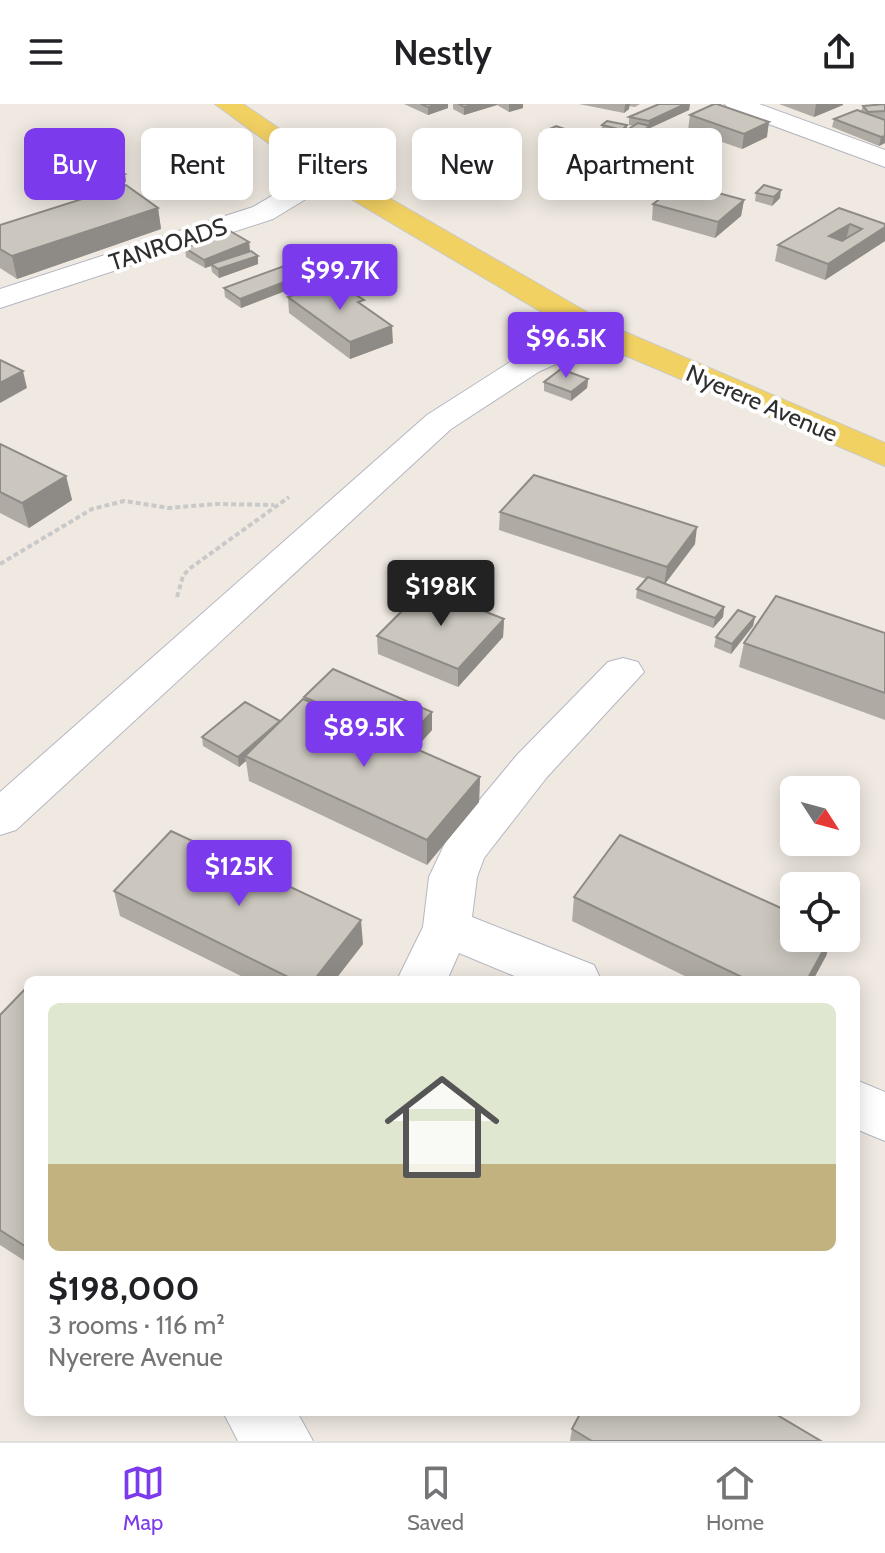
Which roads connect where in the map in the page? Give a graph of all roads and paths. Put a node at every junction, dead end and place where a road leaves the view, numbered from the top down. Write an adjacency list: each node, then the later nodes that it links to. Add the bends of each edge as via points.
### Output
1 (227, 104): 3 (main road, Nyerere Avenue)
2 (737, 104): 4 (street)
3 (269, 133)
4 (885, 159)
5 (285, 200): 7 (street, TANROADS, via 263,213)
6 (372, 200): 8 (main road, Nyerere Avenue)
7 (0, 299)
8 (600, 333): 9 (main road, Nyerere Avenue); 13 (street, via 529,364 439,422)
9 (885, 456)
10 (274, 505): 11 (path, via 156,508 124,501 92,509)
11 (0, 564)
12 (623, 672): 14 (street, via 532,766 463,851 453,877)
13 (0, 818)
14 (447, 927): 15 (street); 16 (street)
15 (424, 976)
16 (566, 976)
17 (860, 1106): 18 (street)
18 (885, 1117)
19 (258, 1416): 20 (street)
20 (281, 1441)

